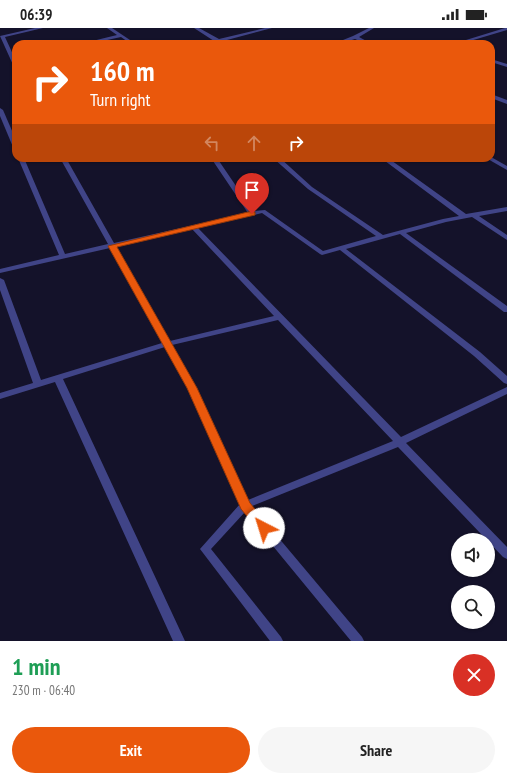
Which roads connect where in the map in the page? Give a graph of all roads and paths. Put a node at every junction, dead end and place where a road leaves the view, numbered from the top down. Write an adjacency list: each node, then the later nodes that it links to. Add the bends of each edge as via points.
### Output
1 (41, 28): 8 (street)
2 (109, 28): 9 (street)
3 (196, 28): 13 (street)
4 (270, 28): 14 (street)
5 (372, 28): 10 (street)
6 (503, 28): 7 (street)
7 (507, 29): 17 (street)
8 (1, 36): 18 (street)
9 (121, 36): 11 (street); 12 (street)
10 (355, 37): 15 (street); 16 (street)
11 (102, 40)
12 (128, 40)
13 (216, 40)
14 (222, 40)
15 (346, 40)
16 (361, 40)
17 (469, 40)
18 (12, 55)
19 (495, 62): 20 (street)
20 (507, 66)
21 (495, 98): 22 (street)
22 (507, 102)
23 (0, 110): 24 (street)
24 (12, 138)
25 (495, 161): 31 (street)
26 (23, 162): 42 (street)
27 (65, 162): 40 (street)
28 (217, 162): 33 (street)
29 (281, 162): 38 (street, via 310,188)
30 (390, 162): 35 (street)
31 (507, 168)
32 (507, 209): 34 (street)
33 (252, 214): 36 (street); 41 (street, via 263,211 322,254)
34 (472, 215): 35 (street); 39 (street)
35 (464, 216): 37 (street)
36 (194, 227): 40 (street); 46 (street)
37 (401, 232): 38 (street); 45 (street)
38 (382, 237): 41 (street)
39 (507, 238)
40 (112, 246): 42 (street); 47 (street)
41 (341, 248): 49 (street, via 477,354)
42 (63, 257): 43 (street)
43 (0, 271)
44 (0, 280): 50 (street)
45 (507, 310)
46 (280, 317): 47 (street); 53 (street)
47 (167, 344): 48 (street); 54 (street, via 192,388)
48 (58, 378): 50 (street); 56 (street)
49 (507, 381)
50 (38, 384): 52 (street)
51 (507, 390): 53 (street)
52 (0, 396)
53 (400, 442): 54 (street); 55 (street)
54 (246, 506): 57 (street, via 204,550); 58 (street)
55 (507, 554)
56 (180, 641)
57 (277, 641)
58 (358, 641)

